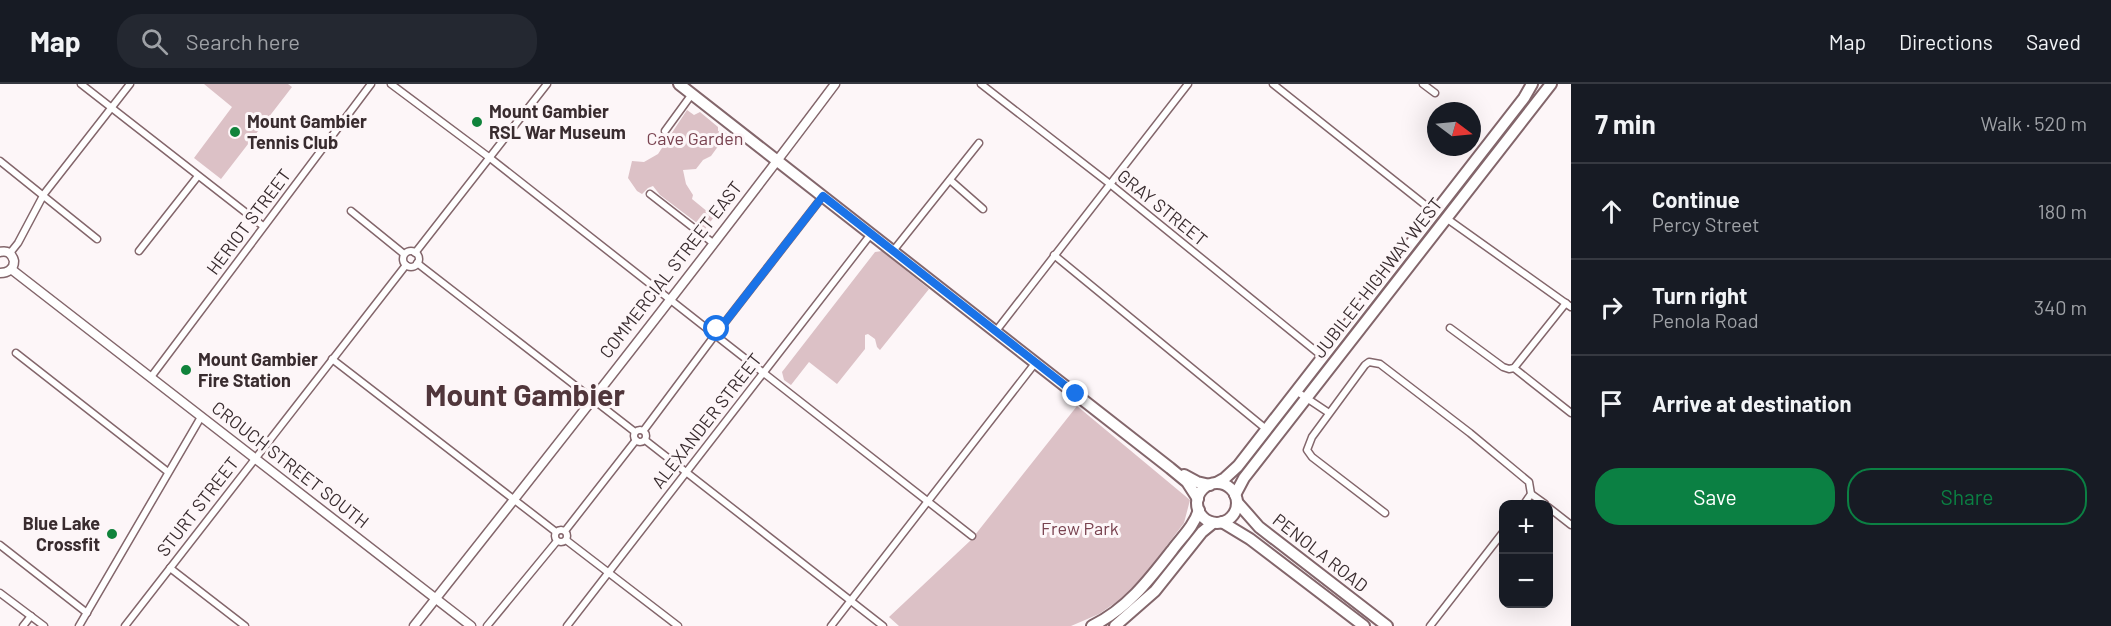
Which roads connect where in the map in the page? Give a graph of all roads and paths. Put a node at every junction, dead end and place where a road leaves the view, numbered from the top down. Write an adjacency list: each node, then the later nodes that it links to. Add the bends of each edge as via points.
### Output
1 (81, 84): 17 (street)
2 (129, 84): 17 (street)
3 (371, 84): 33 (street, HERIOT STREET)
4 (391, 84): 16 (street)
5 (407, 84): 16 (street)
6 (547, 84): 20 (street)
7 (835, 84): 22 (street, COMMERCIAL STREET EAST)
8 (981, 84): 25 (street, GRAY STREET)
9 (1188, 84): 25 (street)
10 (1274, 84): 31 (street)
11 (1424, 84): 15 (street)
12 (1532, 84): 31 (main road, JUBILEE HIGHWAY WEST)
13 (1551, 84): 32 (main road, JUBILEE HIGHWAY WEST)
14 (688, 88): 18 (street); 22 (main road)
15 (1435, 93)
16 (404, 94): 20 (street)
17 (111, 108): 23 (street); 26 (street)
18 (665, 131)
19 (979, 143): 24 (street)
20 (490, 158): 40 (street); 48 (street)
21 (0, 160): 26 (street)
22 (777, 161): 28 (main road); 36 (street, COMMERCIAL STREET EAST)
23 (198, 176): 33 (street); 37 (street)
24 (950, 180): 29 (street); 38 (street)
25 (1110, 184): 43 (street); 56 (street, GRAY STREET)
26 (44, 194): 35 (street); 41 (street)
27 (650, 194): 36 (street)
28 (823, 196): 34 (main road); 53 (street)
29 (983, 209)
30 (351, 211): 42 (street)
31 (1434, 212): 56 (main road, JUBILEE HIGHWAY WEST)
32 (1446, 218): 49 (street); 63 (main road, JUBILEE HIGHWAY WEST)
33 (263, 226): 61 (street, HERIOT STREET)
34 (872, 234): 38 (main road); 60 (street, ALEXANDER STREET)
35 (97, 239)
36 (713, 243): 48 (street, COMMERCIAL STREET EAST)
37 (139, 251)
38 (893, 251): 52 (main road)
39 (0, 252): 41 (street)
40 (416, 253): 42 (street); 44 (street)
41 (10, 254): 46 (street, via 14,261)
42 (404, 254): 45 (street)
43 (1054, 255): 52 (street); 68 (street)
44 (417, 263): 45 (street); 64 (street)
45 (406, 265): 57 (street, STURT STREET)
46 (11, 269): 47 (street); 61 (street, CROUCH STREET SOUTH)
47 (0, 273)
48 (669, 299): 51 (street); 64 (street, COMMERCIAL STREET EAST)
49 (1568, 305): 59 (street)
50 (1450, 327): 59 (street, via 1503,367)
51 (710, 331): 53 (street, via 714,328); 54 (street)
52 (996, 331): 58 (main road)
53 (719, 334): 54 (street, via 717,340); 60 (street)
54 (712, 339): 69 (street)
55 (16, 353): 75 (street)
56 (1323, 357): 62 (main road, JUBILEE HIGHWAY WEST)
57 (332, 359): 73 (street, STURT STREET); 80 (street)
58 (1036, 362): 74 (main road); 83 (street)
59 (1514, 368): 65 (street)
60 (765, 372): 76 (street, ALEXANDER STREET); 83 (street)
61 (151, 377): 67 (street, CROUCH STREET SOUTH)
62 (1296, 391): 63 (street); 68 (main road, JUBILEE HIGHWAY WEST)
63 (1307, 398): 66 (street); 79 (main road, JUBILEE HIGHWAY WEST, via 1244,478)
64 (592, 399): 70 (street); 80 (street, COMMERCIAL STREET EAST)
65 (1571, 413)
66 (1329, 414): 78 (street, via 1365,364 1375,362 1529,482); 86 (street, via 1309,441 1308,452)
67 (201, 417): 73 (street, CROUCH STREET SOUTH); 75 (street)
68 (1266, 429): 77 (main road, JUBILEE HIGHWAY WEST, via 1232,472)
69 (644, 430): 70 (street); 72 (street)
70 (635, 432): 71 (street)
71 (636, 440): 72 (street); 89 (street)
72 (645, 440): 76 (street)
73 (255, 459): 96 (street, STURT STREET); 99 (street, CROUCH STREET SOUTH)
74 (1170, 468): 77 (main road, via 1197,482); 84 (main road, via 1187,482)
75 (168, 472): 101 (street)
76 (686, 472): 97 (street, ALEXANDER STREET); 100 (street)
77 (1213, 484): 79 (main road, via 1228,487); 84 (main road, via 1201,492)
78 (1531, 494): 81 (street); 82 (street)
79 (1236, 499): 87 (main road, via 1232,517); 118 (main road, PENOLA ROAD, via 1259,527)
80 (515, 500): 90 (street); 99 (street, COMMERCIAL STREET EAST)
81 (1527, 500)
82 (1539, 500)
83 (927, 501): 91 (street); 100 (street)
84 (1198, 505): 87 (main road, via 1206,519); 103 (main road, via 1191,526 1137,593)
85 (1553, 511): 88 (street)
86 (1385, 513)
87 (1218, 522): 116 (main road, via 1202,532 1155,591); 117 (main road, PENOLA ROAD, via 1250,539)
88 (1571, 525)
89 (565, 531): 90 (street); 93 (street)
90 (556, 532): 94 (street)
91 (972, 536)
92 (1499, 536): 119 (street)
93 (566, 540): 94 (street); 97 (street)
94 (558, 541): 111 (street)
95 (0, 545): 101 (street)
96 (170, 568): 107 (street, STURT STREET); 108 (street)
97 (609, 572): 112 (street, ALEXANDER STREET); 113 (street)
98 (0, 593): 102 (street)
99 (436, 599): 109 (street, COMMERCIAL STREET EAST); 110 (street, CROUCH STREET SOUTH)
100 (851, 601): 114 (street); 115 (street)
101 (87, 613): 106 (street)
102 (31, 616): 104 (street); 105 (street)
103 (1097, 625)
104 (22, 626)
105 (44, 626)
106 (79, 626)
107 (125, 626)
108 (245, 626)
109 (414, 626)
110 (471, 626)
111 (487, 626)
112 (567, 626)
113 (678, 626)
114 (831, 626)
115 (883, 626)
116 (1115, 626)
117 (1364, 626)
118 (1387, 626)
119 (1430, 626)

